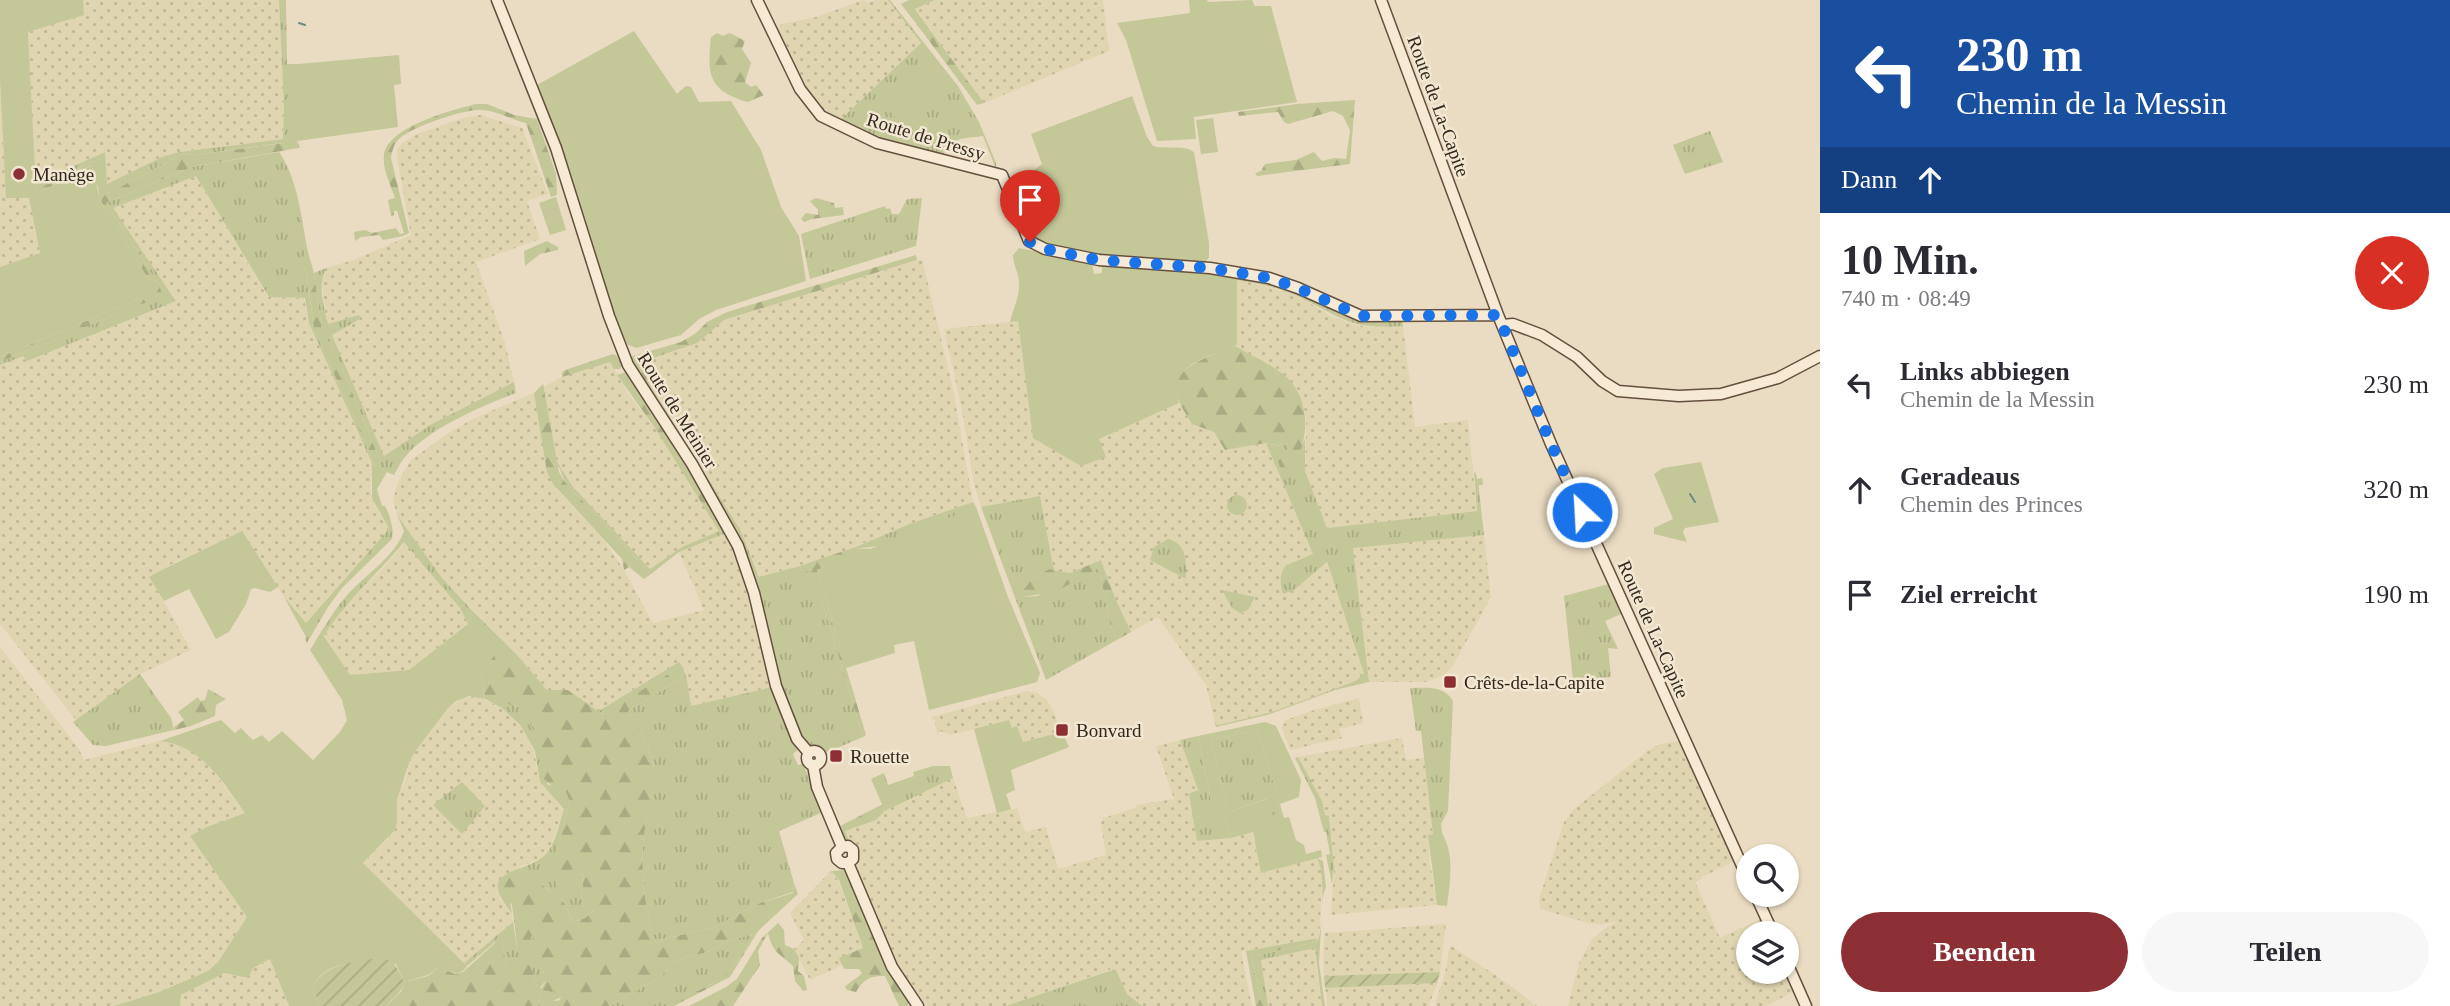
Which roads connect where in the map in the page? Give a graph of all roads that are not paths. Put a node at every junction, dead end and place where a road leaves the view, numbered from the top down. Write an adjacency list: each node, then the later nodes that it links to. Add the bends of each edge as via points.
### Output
1 (497, 0): 8 (street, Route de Meinier, via 556,148 622,352 738,546 776,686 797,739 811,759 817,787 842,847 848,846 854,853 848,863 892,967)
2 (757, 0): 4 (street, Route de Pressy, via 800,89 817,113 875,143 1002,175 1030,242 1045,249 1098,260 1210,268 1278,280 1361,316)
3 (1381, 0): 4 (street, Route de La-Capite)
4 (1500, 320): 5 (street, via 1542,335 1618,391 1721,394 1779,378); 6 (street, Route de La-Capite, via 1551,444)
5 (1820, 356)
6 (1736, 853)
7 (1796, 984): 9 (street)
8 (918, 1006)
9 (1806, 1006)

